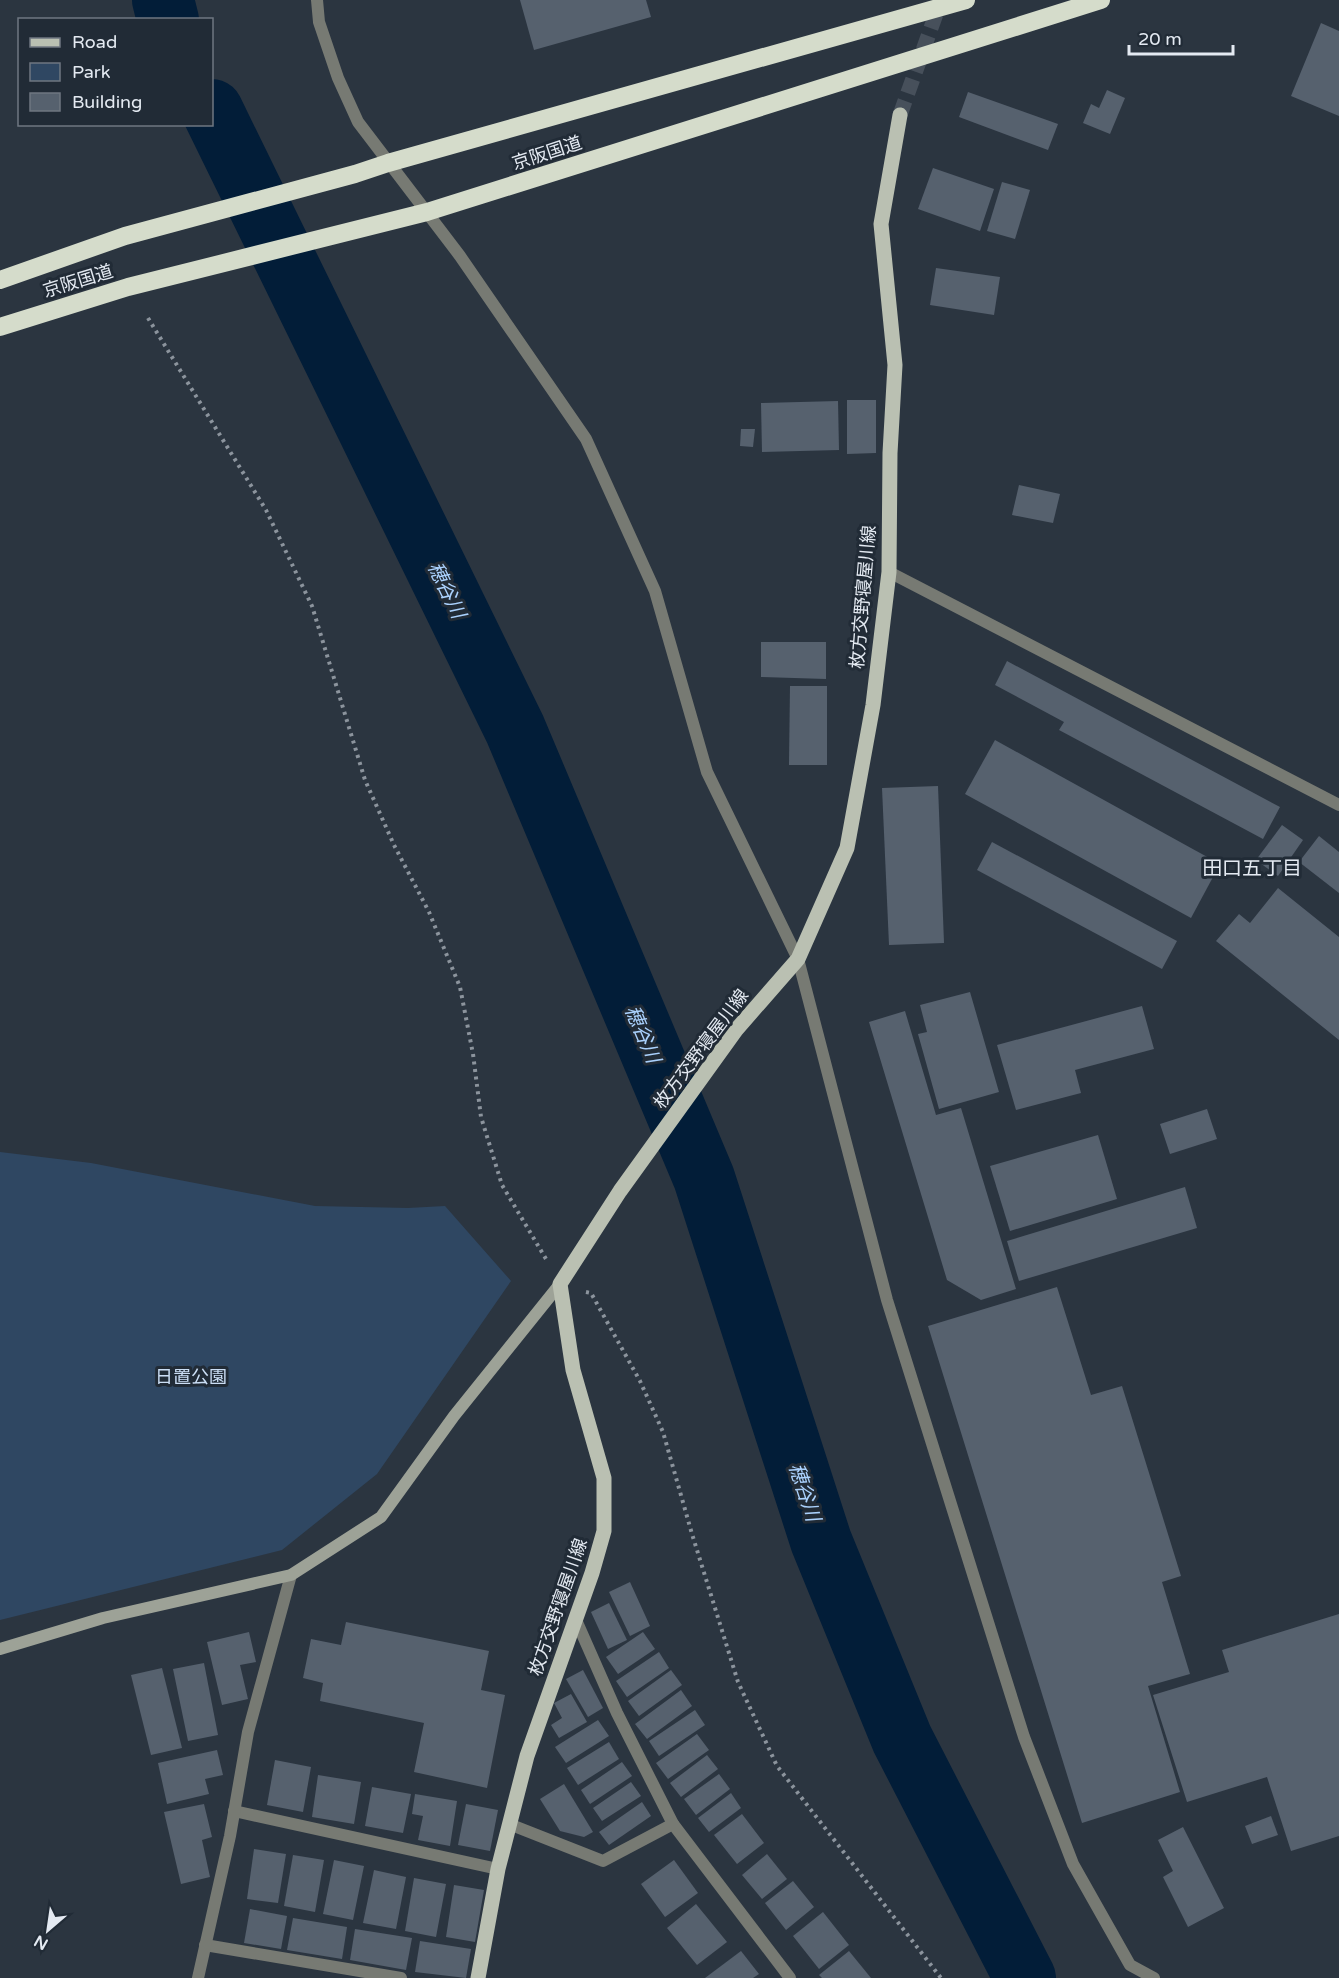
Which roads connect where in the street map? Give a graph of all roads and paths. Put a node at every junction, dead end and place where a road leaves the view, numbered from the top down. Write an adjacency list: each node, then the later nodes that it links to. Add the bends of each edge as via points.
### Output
1 (317, 0): 5 (street, via 319,22 338,78 358,122)
2 (966, 0): 5 (highway, 京阪国道)
3 (1101, 0): 6 (highway, 京阪国道)
4 (900, 115): 10 (main road, 枚方交野寝屋川線, via 880,224 895,365)
5 (387, 163): 6 (street); 7 (highway, 京阪国道, via 125,236)
6 (428, 212): 9 (highway, 京阪国道, via 128,287); 12 (street, via 586,440 655,591 706,772)
7 (0, 280)
8 (148, 318): 13 (path, via 266,510 312,606 365,780 429,912 460,987 481,1117 502,1185)
9 (0, 327)
10 (889, 572): 11 (street); 12 (main road, 枚方交野寝屋川線, via 873,705 847,848)
11 (1339, 805)
12 (798, 959): 13 (main road, 枚方交野寝屋川線, via 736,1030 620,1191); 27 (street, via 887,1300 1024,1737 1072,1864 1130,1965)
13 (560, 1284): 14 (street, via 454,1416 381,1517); 15 (main road, 枚方交野寝屋川線, via 573,1370 604,1478 604,1531); 26 (path, via 591,1293 640,1381 663,1432 738,1682 777,1766)
14 (291, 1575): 16 (street, via 103,1618); 17 (street, via 249,1732)
15 (576, 1620): 18 (main road, 枚方交野寝屋川線, via 527,1756); 19 (street)
16 (0, 1649)
17 (234, 1811): 20 (street); 21 (street)
18 (509, 1824): 19 (street, via 603,1861); 20 (main road, 枚方交野寝屋川線)
19 (673, 1824): 25 (street)
20 (498, 1869): 24 (main road, 枚方交野寝屋川線)
21 (205, 1946): 22 (street); 23 (street)
22 (198, 1978)
23 (401, 1978)
24 (478, 1978)
25 (790, 1978)
26 (941, 1978)
27 (1154, 1978)

